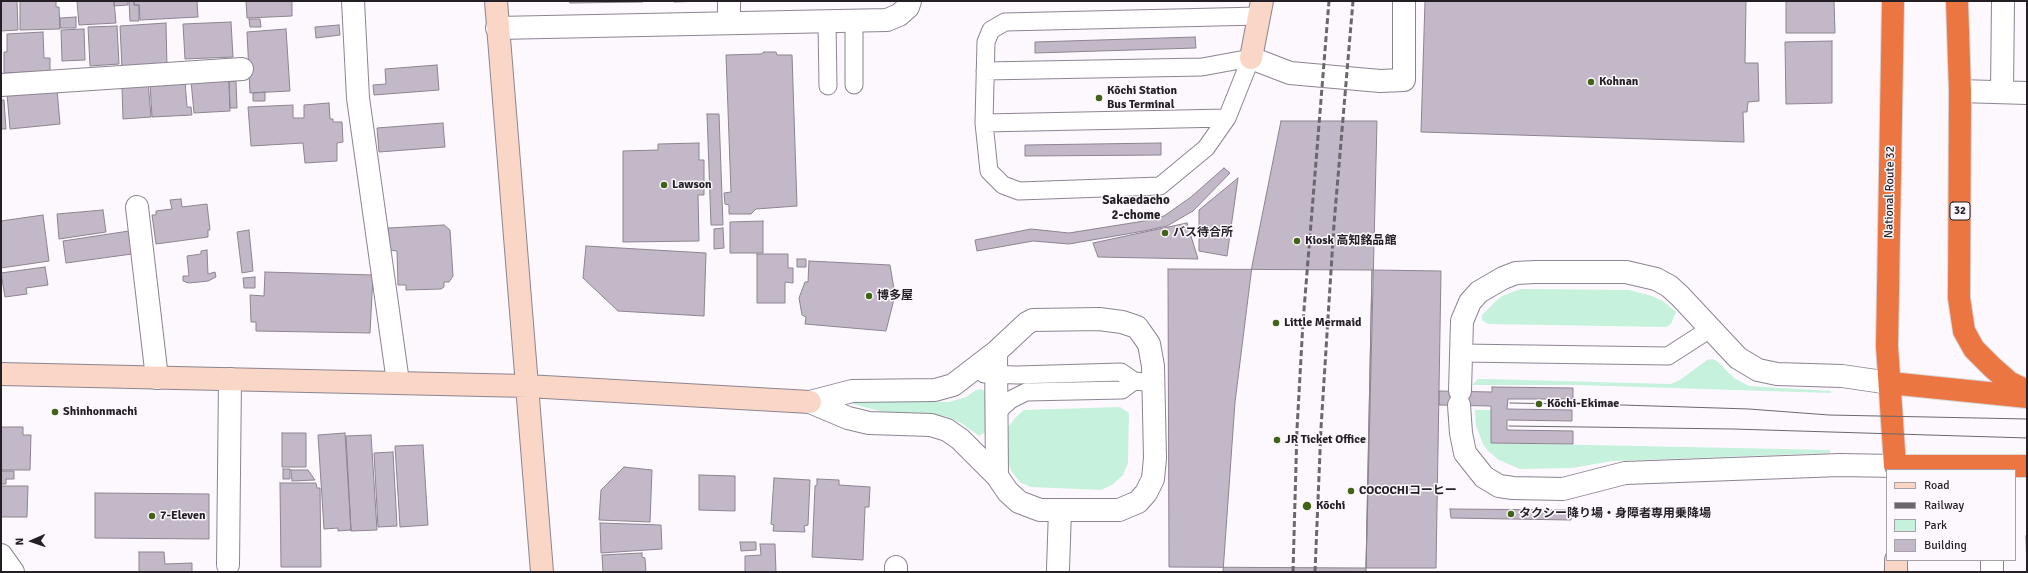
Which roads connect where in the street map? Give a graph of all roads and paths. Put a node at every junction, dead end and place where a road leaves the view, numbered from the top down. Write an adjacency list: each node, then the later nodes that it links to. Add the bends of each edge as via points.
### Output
1 (352, 1): 34 (street, via 358,98)
2 (496, 1): 13 (street)
3 (729, 1): 12 (street)
4 (910, 1): 10 (street, via 908,7 887,20)
5 (1404, 1): 14 (street, via 1404,80 1380,81 1290,73)
6 (1893, 1): 35 (highway, National Route 32, via 1887,346)
7 (1956, 1): 20 (highway, 32)
8 (2003, 1): 21 (street)
9 (1261, 8): 14 (street); 16 (lane, via 1005,22 991,30 986,42)
10 (854, 21): 11 (street); 18 (lane)
11 (827, 22): 12 (street); 19 (lane)
12 (729, 23): 13 (street)
13 (497, 28): 37 (street)
14 (1251, 58): 16 (lane, via 1202,66); 23 (lane)
15 (242, 69): 17 (street)
16 (985, 71): 24 (lane)
17 (1, 85)
18 (854, 85)
19 (828, 86)
20 (1960, 91): 21 (street); 38 (highway, 32, via 1959,298 1964,331 1974,349 1992,367 2009,382)
21 (2002, 92): 22 (street)
22 (2027, 93)
23 (1227, 118): 24 (lane); 24 (lane, via 1206,148 1160,186 1019,191 1003,185 989,171)
24 (984, 123)
25 (137, 207): 32 (street)
26 (1710, 329): 28 (lane, via 1668,356); 28 (street, via 1680,296 1656,279 1626,272 1516,273 1479,292 1470,302 1462,321); 35 (street, via 1738,358 1766,373 1842,376)
27 (996, 352): 30 (street); 31 (street); 36 (street, via 1033,320 1099,319 1122,322 1137,327 1149,344 1153,366)
28 (1461, 353): 43 (street, via 1461,433 1465,453 1484,477 1499,486 1563,489 1626,473 1840,465)
29 (1, 374): 32 (street)
30 (967, 374): 31 (lane); 40 (street, via 953,385 934,390 852,391)
31 (996, 375): 36 (lane, via 1121,372); 41 (street)
32 (157, 378): 33 (street)
33 (230, 379): 34 (street); 50 (street)
34 (398, 382): 37 (street)
35 (1890, 383): 39 (highway); 43 (highway, National Route 32)
36 (1144, 384): 41 (lane, via 1122,390 1026,392 1010,400); 46 (street, via 1155,458 1153,479 1146,493 1138,502 1119,510)
37 (527, 386): 40 (street); 53 (street)
38 (2027, 391)
39 (2027, 397)
40 (810, 402): 45 (street, via 848,418 869,423 931,425 947,430 960,439)
41 (996, 412): 45 (street)
42 (2027, 466): 44 (highway)
43 (1895, 468): 44 (highway)
44 (1992, 468)
45 (997, 476): 46 (street, via 1019,502 1040,510)
46 (1060, 510): 51 (street)
47 (1, 555): 52 (street)
48 (1896, 561): 54 (street)
49 (1992, 561): 55 (street)
50 (228, 565)
51 (1058, 569)
52 (13, 572)
53 (542, 572)
54 (1896, 572)
55 (1992, 572)

